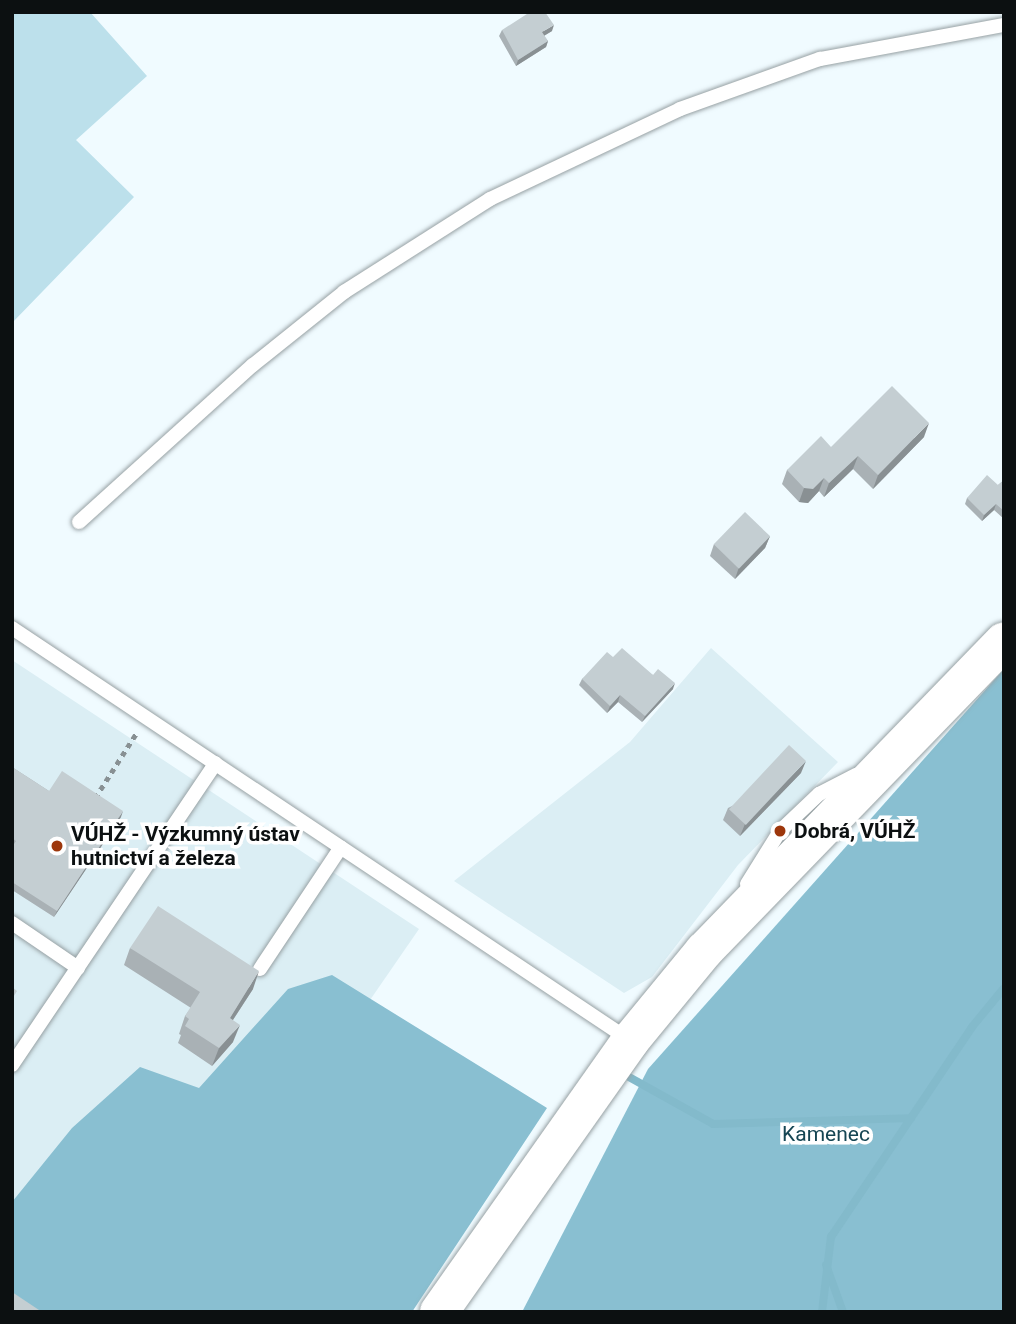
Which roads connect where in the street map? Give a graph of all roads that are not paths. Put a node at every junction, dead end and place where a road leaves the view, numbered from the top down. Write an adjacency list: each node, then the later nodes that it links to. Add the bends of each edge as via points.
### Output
1 (1004, 25): 2 (lane, via 820,59 680,109 490,200 344,292 253,365)
2 (79, 522)
3 (12, 628): 5 (lane)
4 (1004, 641): 10 (main road, via 704,951)
5 (216, 763): 6 (lane); 8 (lane)
6 (341, 847): 9 (lane); 10 (lane)
7 (12, 923): 8 (lane)
8 (78, 968): 11 (lane)
9 (260, 969)
10 (630, 1041): 12 (lane); 14 (main road)
11 (12, 1065)
12 (560, 1170)
13 (497, 1258): 14 (lane)
14 (440, 1312)

